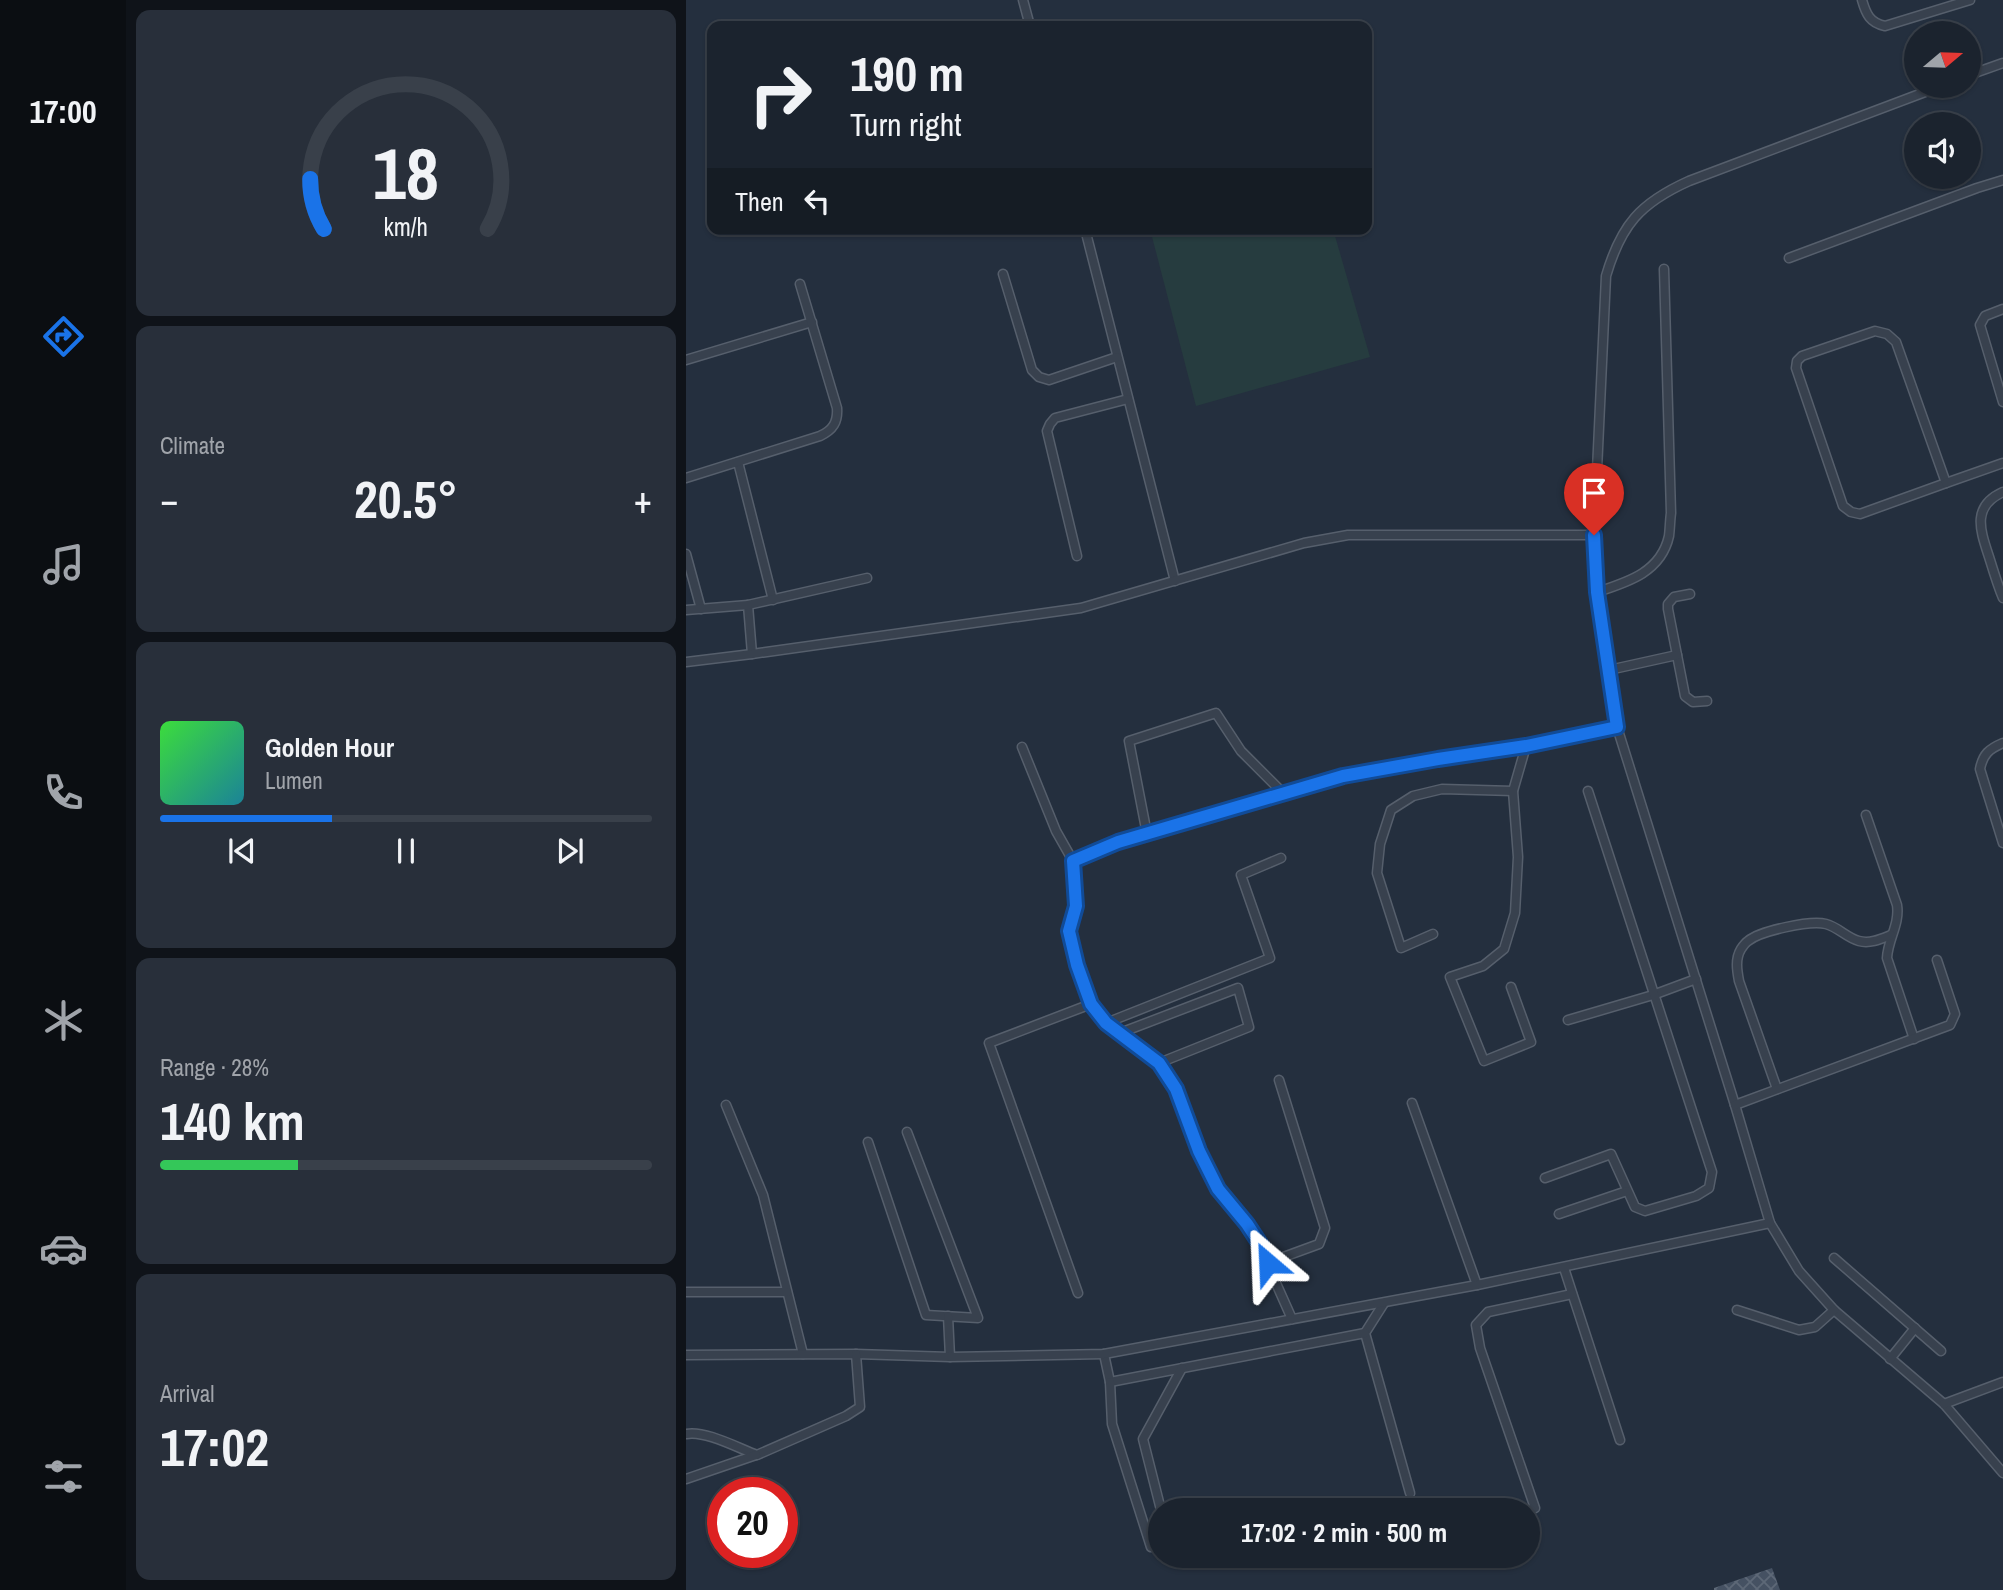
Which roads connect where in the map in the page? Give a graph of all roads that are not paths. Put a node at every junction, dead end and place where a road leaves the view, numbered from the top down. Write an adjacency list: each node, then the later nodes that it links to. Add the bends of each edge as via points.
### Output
1 (1023, 0): 4 (lane)
2 (1861, 0): 3 (lane, via 1868,18 1885,26)
3 (1970, 0)
4 (1029, 21)
5 (2003, 62): 6 (lane)
6 (1981, 70)
7 (1909, 98): 25 (lane, via 1665,192 1626,228 1606,276)
8 (2003, 180): 10 (lane)
9 (1086, 235): 16 (lane)
10 (1789, 258)
11 (1664, 269): 30 (lane, via 1669,537 1659,559 1642,576)
12 (1003, 274): 16 (lane, via 1032,370 1039,377 1049,380)
13 (800, 284): 15 (lane)
14 (2003, 309): 19 (lane, via 1985,316 1980,325)
15 (811, 322): 17 (lane); 20 (lane, via 837,408 835,426 820,436)
16 (1117, 357): 18 (lane)
17 (686, 360)
18 (1128, 398): 27 (lane, via 1055,418 1049,424 1048,438); 29 (lane)
19 (2003, 402)
20 (738, 462): 22 (lane); 33 (lane)
21 (2003, 463): 23 (lane)
22 (686, 478)
23 (1946, 483): 23 (lane, via 1896,342 1875,331 1797,361 1797,375 1843,506 1860,514)
24 (2003, 492): 32 (lane, via 1984,508 1980,521)
25 (1594, 535): 29 (lane, via 1348,535 1304,543); 30 (lane)
26 (686, 555): 35 (lane)
27 (1077, 556)
28 (867, 578): 33 (lane)
29 (1175, 581): 37 (lane, via 1081,608)
30 (1597, 592): 40 (lane)
31 (1690, 594): 38 (lane, via 1674,597 1668,604)
32 (2003, 598)
33 (773, 600): 34 (lane)
34 (748, 605): 35 (lane); 37 (lane)
35 (701, 609): 36 (lane)
36 (686, 610)
37 (752, 654): 39 (lane)
38 (1677, 655): 40 (lane); 41 (lane, via 1685,696 1693,702)
39 (686, 662)
40 (1609, 670): 42 (lane)
41 (1707, 701)
42 (1617, 727): 44 (lane); 57 (lane)
43 (2003, 743): 51 (lane, via 1982,757 1980,769)
44 (1526, 746): 46 (lane); 48 (lane, via 1343,776)
45 (1022, 747): 53 (lane)
46 (1513, 791): 54 (lane, via 1442,789 1413,796 1391,810 1377,873 1401,948); 58 (lane, via 1518,857 1515,913 1504,949 1483,966 1450,977 1483,1061 1531,1042)
47 (1588, 791): 59 (lane)
48 (1284, 794): 50 (lane); 50 (lane, via 1241,751 1216,713 1129,741)
49 (1866, 815): 55 (lane, via 1897,905 1899,915)
50 (1147, 834): 53 (lane)
51 (2003, 843)
52 (1281, 858): 62 (lane, via 1241,875 1270,958)
53 (1073, 861): 60 (lane, via 1076,906 1069,931)
54 (1433, 934)
55 (1891, 935): 64 (lane, via 1887,958); 67 (lane, via 1858,941 1826,924 1800,923 1748,940 1739,952 1739,981)
56 (1937, 960): 64 (lane, via 1955,1014 1950,1025)
57 (1696, 979): 59 (lane); 70 (lane)
58 (1511, 987)
59 (1653, 995): 61 (lane); 74 (lane, via 1712,1172 1709,1188 1696,1196 1645,1212 1635,1207)
60 (1091, 1004): 62 (lane); 83 (lane, via 989,1043)
61 (1568, 1020)
62 (1106, 1023): 63 (lane)
63 (1120, 1033): 65 (lane); 65 (lane, via 1238,988 1250,1027)
64 (1914, 1039): 67 (lane)
65 (1159, 1063): 78 (lane, via 1176,1089 1218,1189 1247,1224)
66 (1279, 1080): 78 (lane, via 1325,1228 1319,1244)
67 (1777, 1089): 70 (lane)
68 (1412, 1103): 80 (lane)
69 (726, 1105): 82 (lane, via 763,1195)
70 (1735, 1105): 76 (lane)
71 (907, 1132): 88 (lane, via 978,1318)
72 (868, 1142): 88 (lane, via 926,1315)
73 (1545, 1178): 74 (lane, via 1611,1154)
74 (1627, 1191): 75 (lane)
75 (1559, 1214)
76 (1770, 1223): 79 (lane); 87 (lane, via 1799,1271)
77 (1834, 1258): 90 (lane)
78 (1268, 1263): 89 (lane)
79 (1564, 1268): 80 (lane); 84 (lane)
80 (1477, 1285): 85 (lane)
81 (686, 1292): 82 (lane)
82 (787, 1292): 93 (lane)
83 (1078, 1293)
84 (1572, 1294): 104 (lane); 110 (lane, via 1489,1312 1476,1325)
85 (1384, 1303): 89 (lane); 91 (lane)
86 (1737, 1310): 87 (lane, via 1799,1330 1815,1327)
87 (1834, 1311): 98 (lane)
88 (948, 1316): 97 (lane)
89 (1292, 1319): 95 (lane)
90 (1915, 1328): 92 (lane); 98 (lane)
91 (1365, 1334): 99 (lane); 108 (lane)
92 (1941, 1351)
93 (803, 1354): 94 (lane); 96 (lane)
94 (856, 1354): 97 (lane); 105 (lane, via 860,1407)
95 (1104, 1354): 97 (lane); 100 (lane)
96 (686, 1355)
97 (950, 1357)
98 (1890, 1359): 102 (lane)
99 (1182, 1368): 100 (lane); 109 (lane, via 1143,1438)
100 (1110, 1382): 111 (lane, via 1112,1424)
101 (2003, 1382): 102 (lane)
102 (1944, 1404): 106 (lane)
103 (686, 1433): 105 (lane, via 704,1434)
104 (1620, 1440)
105 (757, 1455): 107 (lane)
106 (2003, 1473)
107 (686, 1479)
108 (1410, 1493)
109 (1158, 1498)
110 (1532, 1498)
111 (1148, 1538)

